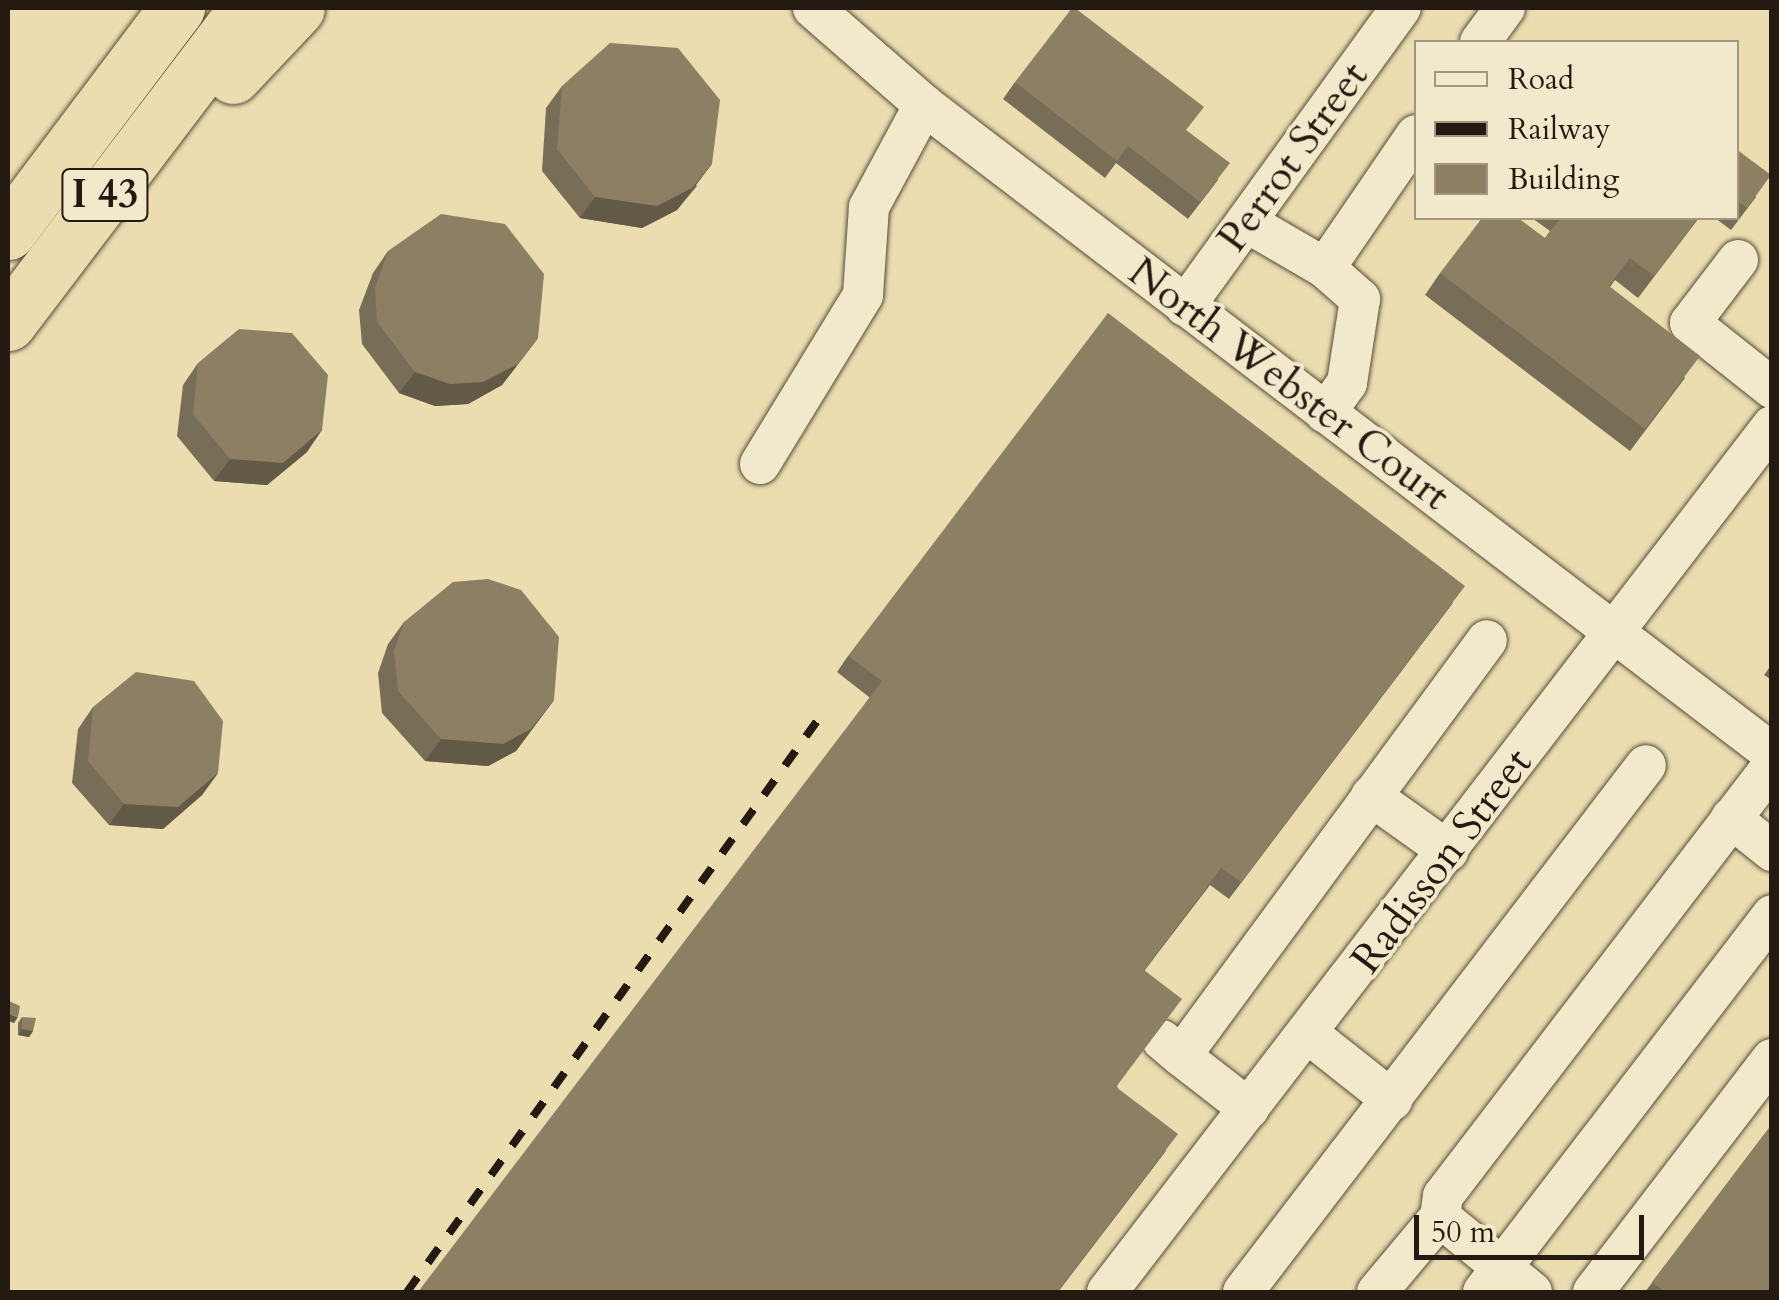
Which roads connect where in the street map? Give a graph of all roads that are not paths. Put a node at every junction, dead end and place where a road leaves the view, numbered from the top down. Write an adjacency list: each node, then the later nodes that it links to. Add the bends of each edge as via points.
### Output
1 (247, 8): 8 (highway)
2 (298, 8): 8 (highway)
3 (813, 8): 9 (street, North Webster Court)
4 (1401, 8): 11 (street, Perrot Street)
5 (1505, 8): 7 (street)
6 (166, 22): 12 (highway, I 43)
7 (1481, 40)
8 (213, 76): 15 (highway)
9 (924, 104): 16 (street, North Webster Court); 20 (street, via 868,207 863,295)
10 (1414, 138): 14 (street)
11 (1246, 222): 14 (street); 16 (street, Perrot Street)
12 (8, 232)
13 (1738, 260): 17 (street, via 1690,323)
14 (1325, 268): 18 (street, via 1360,299 1347,383)
15 (20, 306)
16 (1185, 306): 18 (street, North Webster Court)
17 (1772, 388)
18 (1325, 413): 21 (street, North Webster Court)
19 (1772, 426): 21 (street, Radisson Street)
20 (760, 464)
21 (1616, 634): 23 (street, North Webster Court); 28 (street, Radisson Street)
22 (1487, 640): 26 (street)
23 (1772, 753)
24 (1646, 765): 33 (street)
25 (1772, 766): 27 (street)
26 (1371, 796): 28 (street); 34 (street, via 1172,1048)
27 (1731, 818): 29 (street); 35 (street, via 1443,1196)
28 (1448, 852): 31 (street, Radisson Street)
29 (1772, 852)
30 (1772, 915): 36 (street)
31 (1310, 1035): 33 (street); 34 (street, Radisson Street)
32 (1772, 1059): 40 (street)
33 (1392, 1100): 38 (street)
34 (1249, 1109): 37 (street, Radisson Street)
35 (1440, 1217): 36 (street); 39 (street)
36 (1506, 1284)
37 (1107, 1292)
38 (1244, 1292)
39 (1377, 1292)
40 (1592, 1292)

